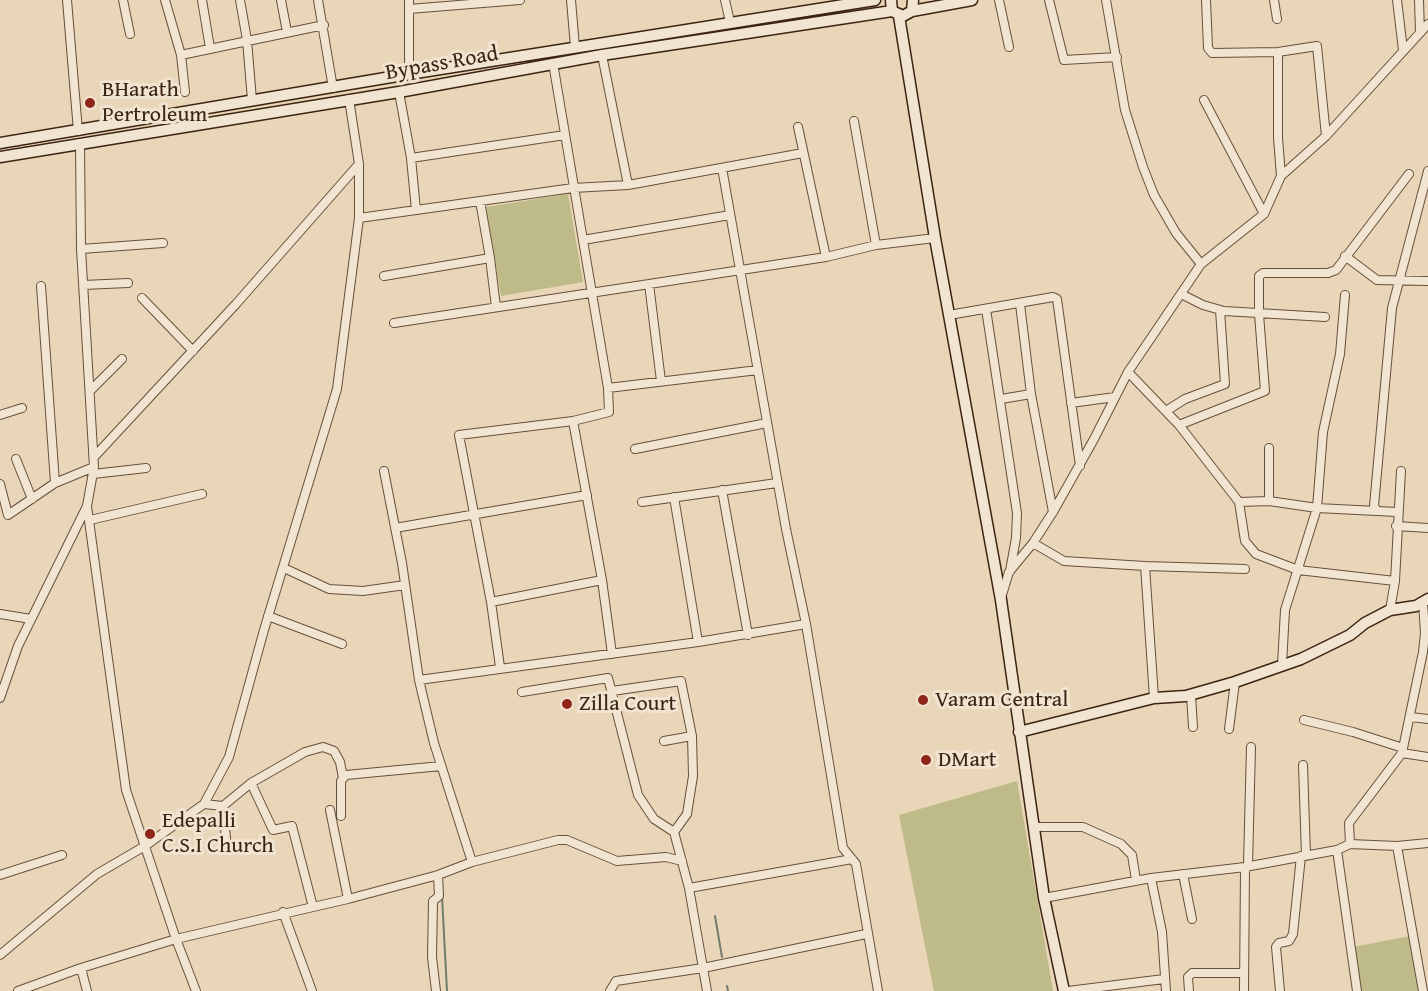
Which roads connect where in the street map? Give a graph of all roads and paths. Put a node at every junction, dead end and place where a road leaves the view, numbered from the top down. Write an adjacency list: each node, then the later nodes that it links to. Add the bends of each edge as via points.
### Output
1 (67, 0): 51 (street)
2 (123, 0): 31 (street)
3 (165, 0): 38 (street)
4 (202, 0): 35 (street)
5 (240, 0): 32 (street)
6 (281, 0): 29 (street)
7 (318, 0): 28 (street)
8 (517, 0): 20 (street)
9 (571, 0): 33 (street)
10 (725, 0): 26 (street)
11 (875, 0): 21 (main road, Bypass Road)
12 (972, 0): 23 (main road, Bypass Road)
13 (999, 0): 34 (street)
14 (1049, 0): 40 (street, via 1064,60)
15 (1106, 0): 40 (street)
16 (1206, 0): 37 (street, via 1208,48 1212,53)
17 (1274, 0): 25 (street)
18 (1397, 0): 36 (street)
19 (1419, 0): 30 (street)
20 (454, 2): 22 (street)
21 (836, 2): 26 (main road, Bypass Road)
22 (409, 4): 42 (street)
23 (912, 5): 24 (main road, Bypass Road, via 906,15)
24 (894, 9): 39 (main road, Bypass Road); 72 (main road)
25 (1277, 19)
26 (730, 22): 33 (main road, Bypass Road)
27 (1428, 24): 30 (street)
28 (324, 25): 29 (street); 43 (street)
29 (287, 32): 32 (street)
30 (1420, 33): 36 (street)
31 (130, 34)
32 (247, 40): 35 (street); 47 (street)
33 (575, 47): 42 (main road, Bypass Road)
34 (1009, 47)
35 (210, 48): 38 (street)
36 (1403, 50): 53 (street)
37 (1278, 52): 53 (street, via 1317,46); 63 (street)
38 (181, 55): 44 (street)
39 (602, 55): 41 (main road, Bypass Road); 64 (street)
40 (1117, 57): 80 (street, via 1125,110 1147,176 1176,234)
41 (554, 63): 45 (main road, Bypass Road); 52 (street)
42 (410, 74): 43 (main road, Bypass Road)
43 (333, 88): 47 (main road, Bypass Road)
44 (185, 92)
45 (399, 92): 46 (main road, Bypass Road); 58 (street)
46 (349, 99): 55 (main road, Bypass Road); 59 (street)
47 (252, 100): 51 (main road, Bypass Road)
48 (1204, 100): 69 (street)
49 (854, 121): 75 (street)
50 (798, 128): 56 (street)
51 (78, 131): 54 (main road, Bypass Road)
52 (565, 135): 58 (street); 65 (street)
53 (1326, 136): 63 (street)
54 (0, 143)
55 (80, 143): 57 (main road, Bypass Road); 76 (street)
56 (803, 153): 60 (street); 78 (street)
57 (0, 157)
58 (411, 158): 68 (street)
59 (359, 164): 71 (street); 101 (street)
60 (722, 168): 64 (street); 70 (street)
61 (1428, 171): 66 (street)
62 (1408, 174): 77 (street)
63 (1281, 176): 69 (street)
64 (628, 185): 65 (street)
65 (573, 188): 67 (street); 73 (street)
66 (1424, 199): 83 (street)
67 (480, 201): 68 (street); 79 (street)
68 (416, 210): 71 (street)
69 (1264, 214): 80 (street)
70 (730, 215): 73 (street); 81 (street)
71 (359, 219): 151 (street, via 337,389)
72 (935, 238): 75 (street); 98 (main road)
73 (584, 240): 89 (street)
74 (163, 243): 76 (street)
75 (876, 245): 78 (street)
76 (81, 249): 87 (street)
77 (1345, 256): 83 (street, via 1377,280); 97 (street, via 1332,273 1263,273 1258,280)
78 (826, 257): 81 (street)
79 (490, 258): 82 (street); 94 (street)
80 (1201, 264): 90 (street)
81 (742, 270): 86 (street); 103 (street)
82 (384, 276)
83 (1398, 281): 84 (street); 140 (street, via 1392,308 1374,506)
84 (1428, 281)
85 (128, 283): 87 (street)
86 (649, 284): 89 (street); 105 (street)
87 (83, 285): 107 (street)
88 (41, 286): 127 (street)
89 (592, 292): 94 (street); 106 (street)
90 (1181, 294): 96 (street); 104 (street)
91 (1345, 295): 139 (street, via 1340,354 1323,432)
92 (142, 298): 101 (street)
93 (1020, 304): 95 (street); 108 (street); 111 (street, via 1057,299)
94 (496, 308): 100 (street)
95 (986, 309): 98 (street); 110 (street)
96 (1220, 310): 97 (street); 113 (street, via 1225,384 1185,399)
97 (1259, 314): 99 (street); 117 (street, via 1265,391)
98 (949, 315): 158 (main road)
99 (1325, 316)
100 (394, 323)
101 (193, 351): 120 (street)
102 (122, 359): 107 (street)
103 (759, 370): 105 (street); 116 (street)
104 (1128, 372): 109 (street); 113 (street)
105 (661, 381): 106 (street)
106 (608, 388): 115 (street, via 609,412)
107 (91, 390): 120 (street)
108 (1032, 393): 110 (street); 141 (street)
109 (1115, 397): 111 (street); 122 (street)
110 (1001, 399): 154 (street, via 1018,521)
111 (1071, 403): 122 (street)
112 (22, 408): 114 (street)
113 (1166, 411): 117 (street)
114 (0, 415)
115 (573, 421): 132 (street); 143 (street, via 459,435)
116 (767, 423): 119 (street); 128 (street)
117 (1179, 425): 137 (street)
118 (1269, 448): 135 (street)
119 (635, 449)
120 (95, 456): 124 (street)
121 (16, 459): 134 (street)
122 (1080, 466): 141 (street)
123 (146, 468): 124 (street)
124 (94, 470): 127 (street); 138 (street)
125 (384, 471): 147 (street)
126 (1401, 471): 142 (street)
127 (55, 483): 134 (street)
128 (777, 483): 130 (street); 165 (street)
129 (0, 484): 144 (street)
130 (722, 490): 133 (street); 166 (street)
131 (202, 494): 145 (street)
132 (587, 495): 143 (street); 155 (street)
133 (674, 497): 136 (street); 167 (street)
134 (32, 499): 144 (street)
135 (1269, 501): 137 (street); 139 (street)
136 (642, 502)
137 (1239, 502): 153 (street, via 1245,541 1256,554)
138 (87, 506): 145 (street); 164 (street)
139 (1317, 508): 140 (street); 153 (street)
140 (1377, 511): 142 (street)
141 (1053, 512): 149 (street)
142 (1397, 512): 146 (street)
143 (472, 516): 147 (street); 160 (street)
144 (4, 517)
145 (90, 520): 202 (street, via 126,790)
146 (1396, 526): 148 (street); 156 (street)
147 (395, 528): 157 (street)
148 (1428, 528)
149 (1034, 543): 150 (street, via 1064,561); 154 (street)
150 (1145, 566): 152 (street); 178 (street)
151 (284, 568): 157 (street, via 329,589 363,591); 163 (street)
152 (1245, 569)
153 (1298, 570): 156 (street); 170 (street, via 1286,610)
154 (1010, 572): 158 (street)
155 (602, 580): 160 (street); 169 (street)
156 (1395, 581): 161 (street)
157 (405, 585): 172 (street)
158 (1000, 600): 184 (main road)
159 (1425, 601): 161 (main road); 179 (street, via 1423,652)
160 (491, 602): 171 (street)
161 (1390, 610): 170 (main road, via 1350,635)
162 (0, 614): 164 (street)
163 (268, 616): 168 (street); 194 (street, via 229,757)
164 (32, 619): 177 (street)
165 (806, 624): 166 (street); 208 (street, via 843,848)
166 (748, 635): 167 (street)
167 (698, 642): 169 (street)
168 (342, 644)
169 (612, 654): 171 (street)
170 (1282, 665): 173 (main road)
171 (500, 667): 172 (street)
172 (419, 680): 191 (street)
173 (1235, 682): 176 (main road); 183 (street)
174 (522, 692): 175 (street, via 608,678)
175 (612, 692): 185 (street, via 681,681); 199 (street, via 638,795 654,819)
176 (1191, 695): 178 (main road); 182 (street)
177 (0, 698)
178 (1154, 698): 184 (main road)
179 (1411, 717): 180 (street); 188 (street)
180 (1428, 719)
181 (1304, 720): 188 (street, via 1359,733)
182 (1193, 727)
183 (1229, 729)
184 (1019, 732): 198 (main road)
185 (692, 736): 186 (street); 199 (street, via 693,776 687,814)
186 (664, 741)
187 (1251, 747): 211 (street)
188 (1402, 751): 189 (street); 201 (street, via 1349,823)
189 (1428, 757)
190 (1303, 765): 207 (street)
191 (441, 766): 192 (street); 210 (street)
192 (343, 778): 193 (street, via 334,751 323,747 305,752); 197 (street)
193 (251, 783): 195 (street); 220 (street, via 273,830 292,826)
194 (204, 804): 195 (street); 202 (street)
195 (223, 806): 204 (street)
196 (330, 810): 219 (street)
197 (341, 816)
198 (1034, 826): 216 (street, via 1083,827 1121,844 1132,855); 218 (main road)
199 (674, 831): 209 (street)
200 (1428, 843): 203 (street)
201 (1350, 844): 203 (street); 205 (street)
202 (145, 846): 224 (street); 225 (street, via 97,874)
203 (1397, 846): 245 (street)
204 (226, 849)
205 (1337, 850): 207 (street); 244 (street)
206 (63, 855): 213 (street)
207 (1304, 856): 211 (street); 243 (street, via 1293,934 1289,941 1276,947)
208 (852, 859): 217 (street); 223 (street)
209 (682, 861): 210 (street, via 666,857 617,861 567,840 558,840); 217 (street)
210 (472, 862): 214 (street)
211 (1247, 866): 212 (street); 228 (street)
212 (1183, 874): 215 (street); 222 (street)
213 (0, 875)
214 (438, 875): 219 (street); 235 (street, via 439,896 433,901 432,957)
215 (1151, 878): 216 (street); 229 (street, via 1162,932)
216 (1136, 880): 218 (street)
217 (689, 888): 227 (street)
218 (1044, 898): 239 (main road)
219 (348, 899): 220 (street)
220 (313, 907): 221 (street)
221 (283, 912): 224 (street); 234 (street)
222 (1192, 919)
223 (866, 934): 227 (street); 238 (street)
224 (176, 939): 226 (street); 233 (street)
225 (0, 955)
226 (81, 968): 230 (street); 232 (street)
227 (703, 968): 236 (street, via 616,981); 237 (street)
228 (1244, 973): 241 (street, via 1192,973 1188,978); 242 (street)
229 (1164, 979): 239 (street); 240 (street)
230 (33, 988): 231 (street)
231 (18, 991)
232 (87, 991)
233 (196, 991)
234 (312, 991)
235 (436, 991)
236 (610, 991)
237 (706, 991)
238 (878, 991)
239 (1066, 991)
240 (1166, 991)
241 (1189, 991)
242 (1244, 991)
243 (1280, 991)
244 (1357, 991)
245 (1423, 991)

